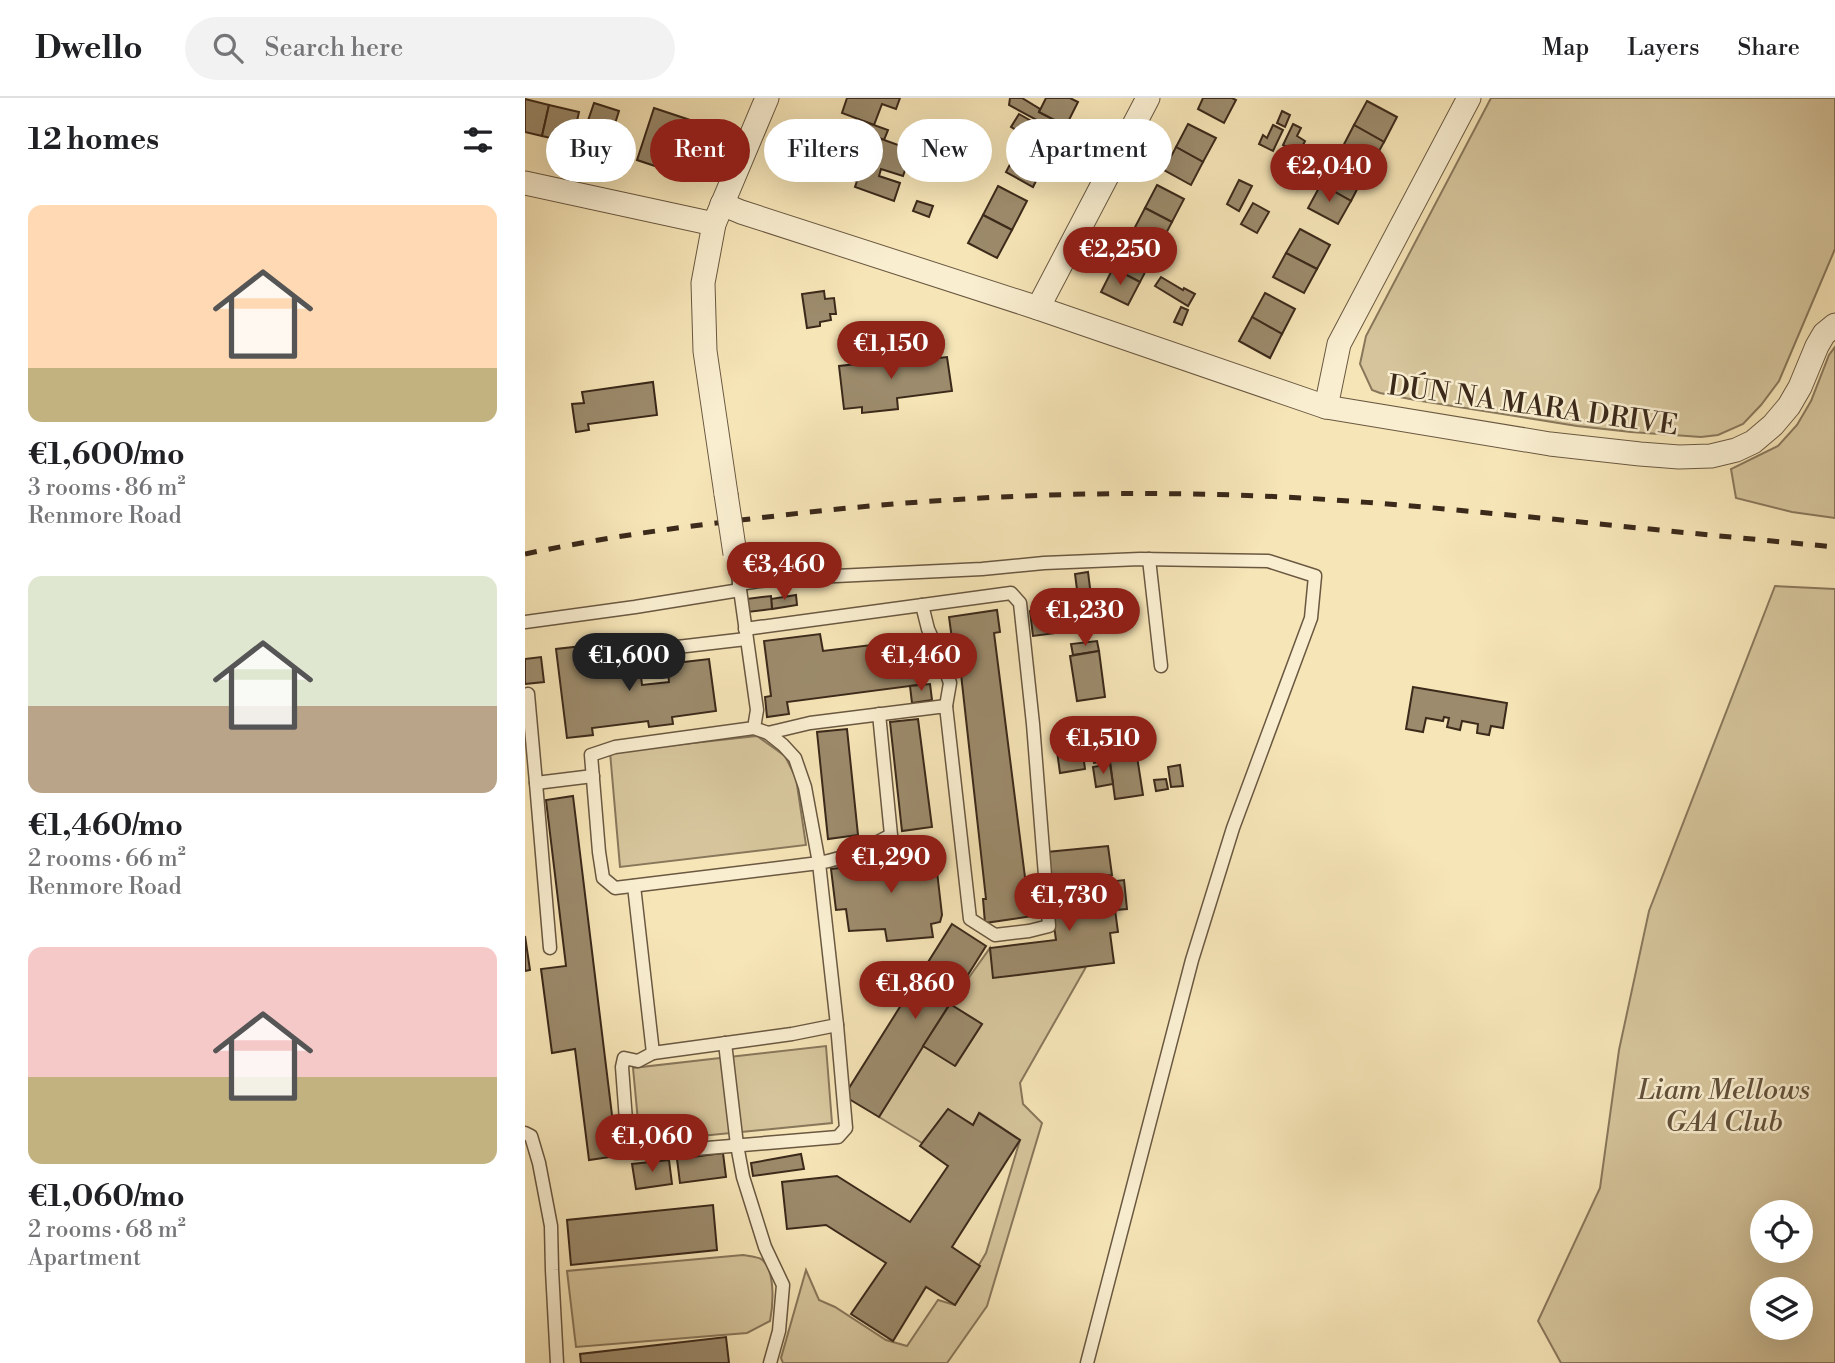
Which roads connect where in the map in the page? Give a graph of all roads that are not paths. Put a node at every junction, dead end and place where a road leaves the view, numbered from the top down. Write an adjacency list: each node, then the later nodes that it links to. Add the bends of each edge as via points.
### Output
1 (767, 98): 5 (street)
2 (1148, 98): 6 (street)
3 (1469, 98): 8 (street, via 1339,344)
4 (525, 183): 5 (street, DÚN NA MARA DRIVE)
5 (718, 214): 6 (street, DÚN NA MARA DRIVE, via 741,212); 9 (street, bridge, via 703,283 705,351)
6 (1038, 308): 8 (street, DÚN NA MARA DRIVE)
7 (1835, 325): 8 (street, DÚN NA MARA DRIVE, via 1821,338 1800,387 1773,425 1753,442 1718,455 1679,457 1550,444)
8 (1326, 407)
9 (735, 554): 11 (lane)
10 (1149, 559): 11 (lane, via 801,578); 16 (lane); 34 (lane, via 1268,561 1315,576 1311,618 1233,828 1192,960)
11 (740, 587): 13 (lane); 14 (lane)
12 (922, 605): 14 (lane, via 793,621); 18 (lane, via 950,683); 18 (lane, via 1011,593 1020,603 1049,926 995,935 970,919)
13 (525, 622)
14 (746, 634): 15 (lane); 20 (lane, via 757,710)
15 (617, 654)
16 (1161, 666)
17 (528, 694): 23 (lane)
18 (946, 706): 19 (lane)
19 (879, 714): 21 (lane); 24 (lane, via 891,835 865,850)
20 (754, 728): 21 (lane); 22 (lane, via 615,747 591,755)
21 (768, 733): 24 (lane, via 795,758)
22 (593, 776): 23 (lane); 25 (lane, via 603,878 615,888)
23 (536, 783): 26 (lane)
24 (819, 863): 25 (lane); 27 (lane)
25 (634, 886): 29 (lane)
26 (550, 948)
27 (837, 1025): 28 (lane); 31 (lane, via 846,1128 838,1137)
28 (725, 1043): 29 (lane); 31 (lane)
29 (653, 1053): 31 (lane, via 638,1061 624,1058 622,1067 627,1134 636,1153)
30 (525, 1133): 32 (lane, via 531,1136 539,1163 551,1226)
31 (737, 1145): 33 (lane, via 765,1247 783,1285 779,1331)
32 (557, 1363)
33 (770, 1363)
34 (1087, 1363)

